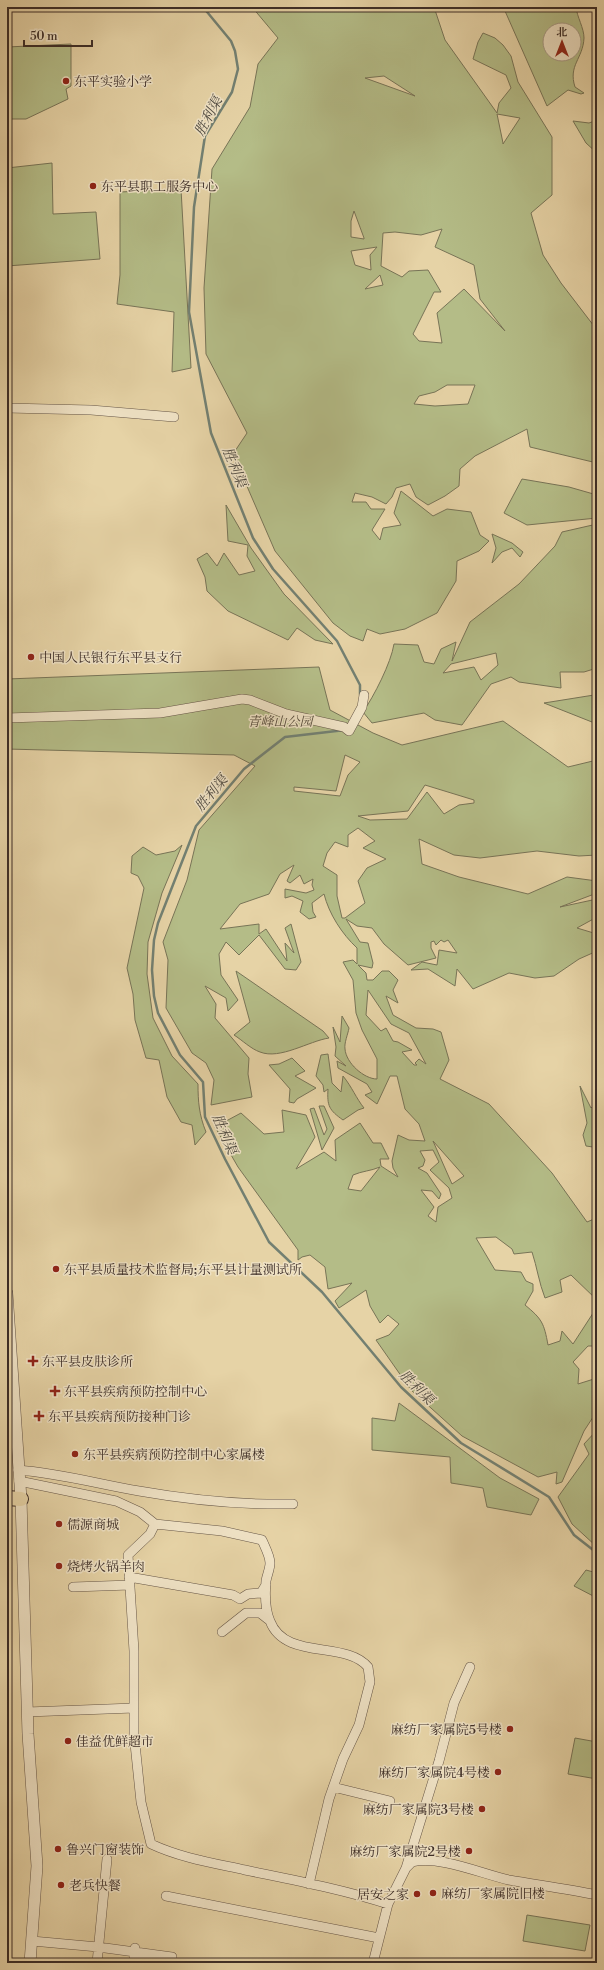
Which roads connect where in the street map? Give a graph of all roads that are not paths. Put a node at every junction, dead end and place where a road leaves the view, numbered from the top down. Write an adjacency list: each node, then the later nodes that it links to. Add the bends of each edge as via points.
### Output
1 (7, 408): 2 (street, via 91,410)
2 (174, 416)
3 (364, 695): 4 (street, via 362,707 349,731 344,727 286,714 242,699 160,713)
4 (7, 718)
5 (7, 1293): 6 (street)
6 (19, 1476): 7 (street); 8 (street, via 41,1472 137,1491 218,1503); 9 (street, via 116,1501 140,1512)
7 (14, 1499): 17 (street)
8 (293, 1504)
9 (155, 1524): 10 (street, via 150,1534 128,1555); 11 (street, via 222,1531 262,1540 270,1562)
10 (129, 1581): 11 (street, via 233,1595 240,1599 248,1594 261,1593); 12 (street); 16 (street, via 134,1651)
11 (266, 1585): 13 (street)
12 (73, 1587)
13 (269, 1620): 14 (street, via 260,1614 246,1613); 18 (street, via 273,1628 291,1643 357,1658 368,1667 370,1682 359,1725)
14 (222, 1632)
15 (470, 1667): 21 (street, via 454,1703)
16 (134, 1708): 17 (street); 22 (street, via 141,1802 151,1844 194,1859)
17 (27, 1712): 27 (street, via 36,1866)
18 (333, 1787): 19 (street); 22 (street)
19 (390, 1801)
20 (107, 1859): 28 (street)
21 (406, 1868): 23 (street, via 412,1862 429,1861 508,1880); 25 (street)
22 (309, 1884): 25 (street)
23 (597, 1895)
24 (166, 1896): 26 (street)
25 (388, 1904): 26 (street)
26 (379, 1938): 34 (street)
27 (32, 1941): 28 (street); 30 (street)
28 (98, 1947): 29 (street); 31 (street)
29 (135, 1950): 32 (street); 33 (street, via 172,1958)
30 (30, 1963)
31 (97, 1963)
32 (134, 1963)
33 (172, 1963)
34 (373, 1963)

